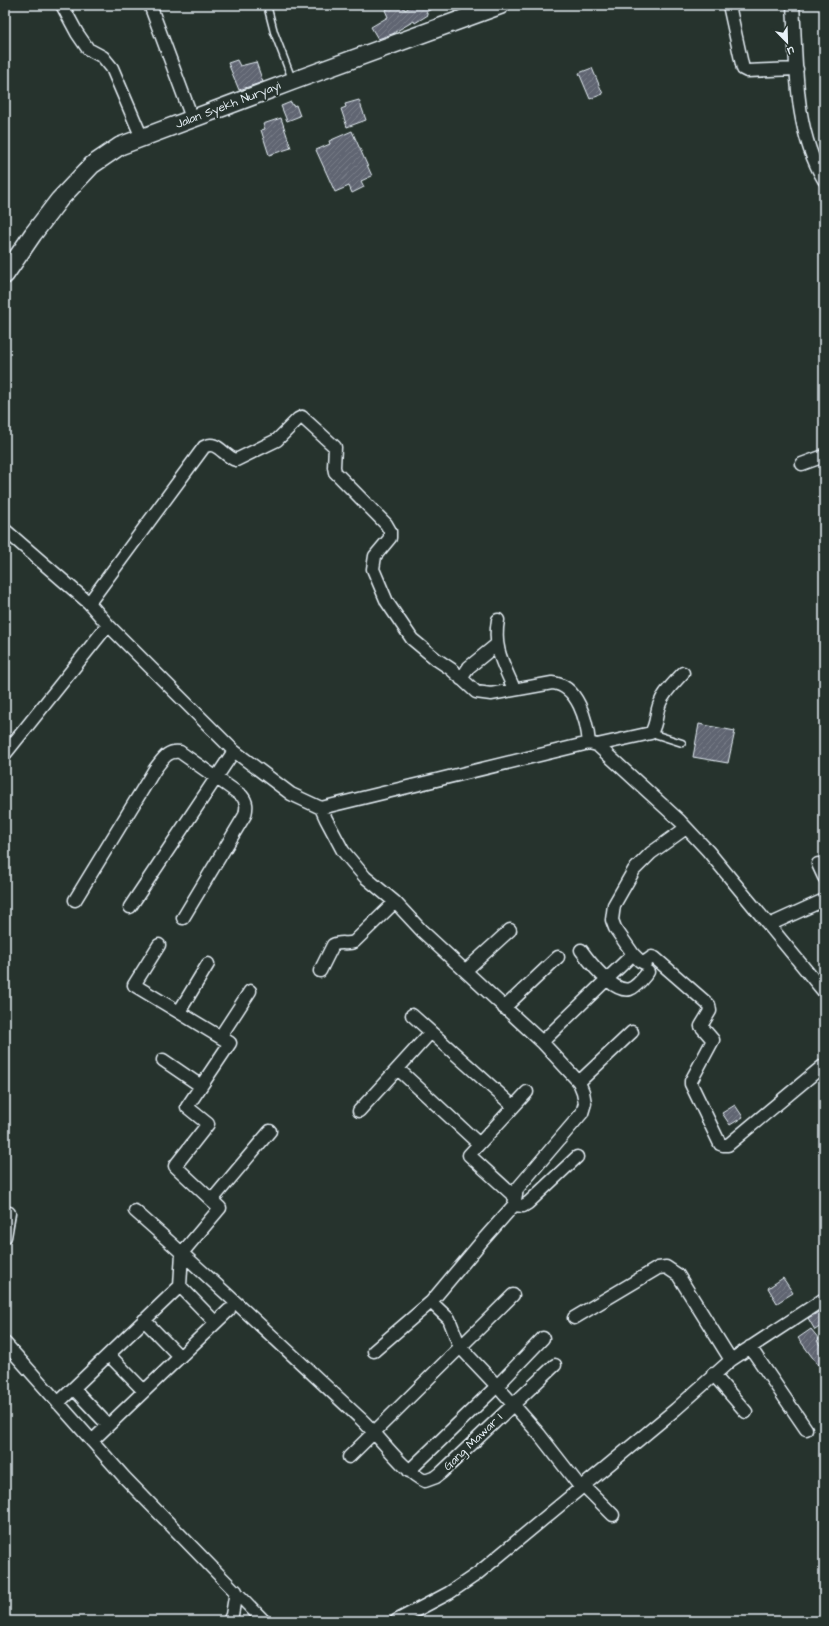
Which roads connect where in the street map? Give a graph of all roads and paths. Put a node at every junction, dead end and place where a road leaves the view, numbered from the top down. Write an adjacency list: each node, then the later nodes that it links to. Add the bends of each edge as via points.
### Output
1 (62, 5): 10 (street, via 76,34 88,49 103,57 112,68)
2 (150, 5): 9 (street)
3 (267, 5): 8 (lane, via 274,32)
4 (501, 5): 8 (main road, Jalan Syekh Nuryayi)
5 (728, 5): 7 (street, via 743,69)
6 (793, 5): 7 (street)
7 (797, 70): 11 (street, via 804,134 816,167)
8 (293, 80): 9 (main road, Jalan Syekh Nuryayi)
9 (192, 118): 10 (main road, Jalan Syekh Nuryayi)
10 (142, 138): 12 (main road, Jalan Syekh Nuryayi, via 120,146 92,165 59,200)
11 (824, 180)
12 (5, 274)
13 (824, 456): 14 (street)
14 (802, 464)
15 (5, 530): 16 (street)
16 (89, 603): 18 (street); 21 (street, via 204,447 209,444 215,445 231,459 236,460 278,440 302,417 334,447 335,472 390,531 390,538 373,562 373,569 387,602 412,639)
17 (498, 620): 19 (street)
18 (108, 624): 26 (street); 27 (street)
19 (496, 644): 21 (street, via 469,667); 22 (street)
20 (683, 673): 23 (street, via 663,697 656,725)
21 (461, 679): 22 (street, via 482,694)
22 (514, 689): 25 (street, via 552,682 567,687 583,714)
23 (650, 733): 24 (lane); 25 (street)
24 (682, 743)
25 (593, 744): 29 (street); 30 (street)
26 (234, 751): 28 (street); 29 (street, via 291,794)
27 (5, 754)
28 (217, 778): 33 (street, via 180,752 168,753 155,769); 36 (street); 37 (street, via 242,796 247,807)
29 (322, 808): 35 (street, via 343,852 369,880)
30 (686, 828): 38 (street); 42 (street, via 651,853 634,870 614,905 612,920)
31 (818, 864): 32 (street)
32 (824, 877)
33 (75, 900)
34 (824, 900): 38 (street)
35 (395, 902): 45 (street, via 354,942 333,945); 46 (street)
36 (130, 907)
37 (183, 918)
38 (769, 925): 50 (street)
39 (510, 930): 46 (street)
40 (159, 945): 52 (street, via 134,985)
41 (581, 950): 48 (street)
42 (633, 954): 48 (street); 59 (street, via 642,963 652,957 655,958 709,1005 710,1011 701,1026 713,1040 691,1084 720,1144 728,1144)
43 (558, 957): 51 (street)
44 (208, 964): 52 (street)
45 (320, 971)
46 (465, 971): 51 (street)
47 (648, 972): 48 (street, via 629,989 618,988)
48 (607, 979): 57 (street)
49 (250, 991): 56 (street)
50 (824, 992)
51 (504, 1008): 57 (street)
52 (179, 1012): 56 (street)
53 (412, 1015): 54 (street)
54 (431, 1032): 60 (street); 64 (street)
55 (632, 1032): 61 (street)
56 (220, 1037): 62 (street, via 230,1043)
57 (542, 1042): 61 (street)
58 (163, 1060): 62 (street)
59 (824, 1065)
60 (398, 1069): 65 (street); 67 (street)
61 (578, 1082): 70 (street, via 585,1103 582,1113 517,1189)
62 (201, 1086): 69 (street, via 187,1106 208,1124 175,1166)
63 (527, 1092): 64 (street)
64 (513, 1106): 67 (street)
65 (360, 1111)
66 (270, 1131): 69 (street)
67 (479, 1144): 70 (street, via 469,1155)
68 (577, 1157): 70 (street, via 528,1203 523,1206)
69 (212, 1200): 74 (street, via 220,1208)
70 (514, 1201): 78 (street)
71 (134, 1211): 74 (street)
72 (9, 1213): 73 (street)
73 (5, 1237)
74 (182, 1253): 75 (street); 101 (street)
75 (180, 1286): 81 (street); 82 (street)
76 (513, 1295): 85 (street)
77 (824, 1299): 86 (street)
78 (431, 1302): 85 (street, via 449,1319); 87 (street)
79 (229, 1310): 102 (street)
80 (574, 1318): 90 (street, via 658,1268 666,1267 678,1275)
81 (144, 1320): 88 (street); 89 (street)
82 (213, 1320)
83 (543, 1338): 93 (street)
84 (5, 1342): 96 (street)
85 (460, 1347): 93 (street); 101 (street)
86 (750, 1347): 90 (street); 100 (street)
87 (374, 1351)
88 (109, 1355): 94 (street); 95 (street)
89 (178, 1355)
90 (731, 1360): 92 (street)
91 (556, 1365): 97 (street, Gang Mawar I)
92 (713, 1374): 98 (street); 105 (street, via 676,1409)
93 (497, 1386): 97 (street); 104 (street)
94 (74, 1389): 96 (street); 99 (street)
95 (142, 1389)
96 (58, 1403): 102 (street)
97 (513, 1404): 104 (street, Gang Mawar I, via 441,1473 425,1480); 105 (street)
98 (746, 1412)
99 (106, 1422)
100 (806, 1429)
101 (374, 1431): 103 (street); 104 (street)
102 (92, 1441): 107 (street, via 136,1490)
103 (349, 1457)
104 (409, 1471)
105 (582, 1487): 106 (street); 110 (street, via 477,1574 449,1593)
106 (613, 1515)
107 (236, 1591): 108 (street); 109 (street)
108 (229, 1621)
109 (264, 1621)
110 (396, 1621)

